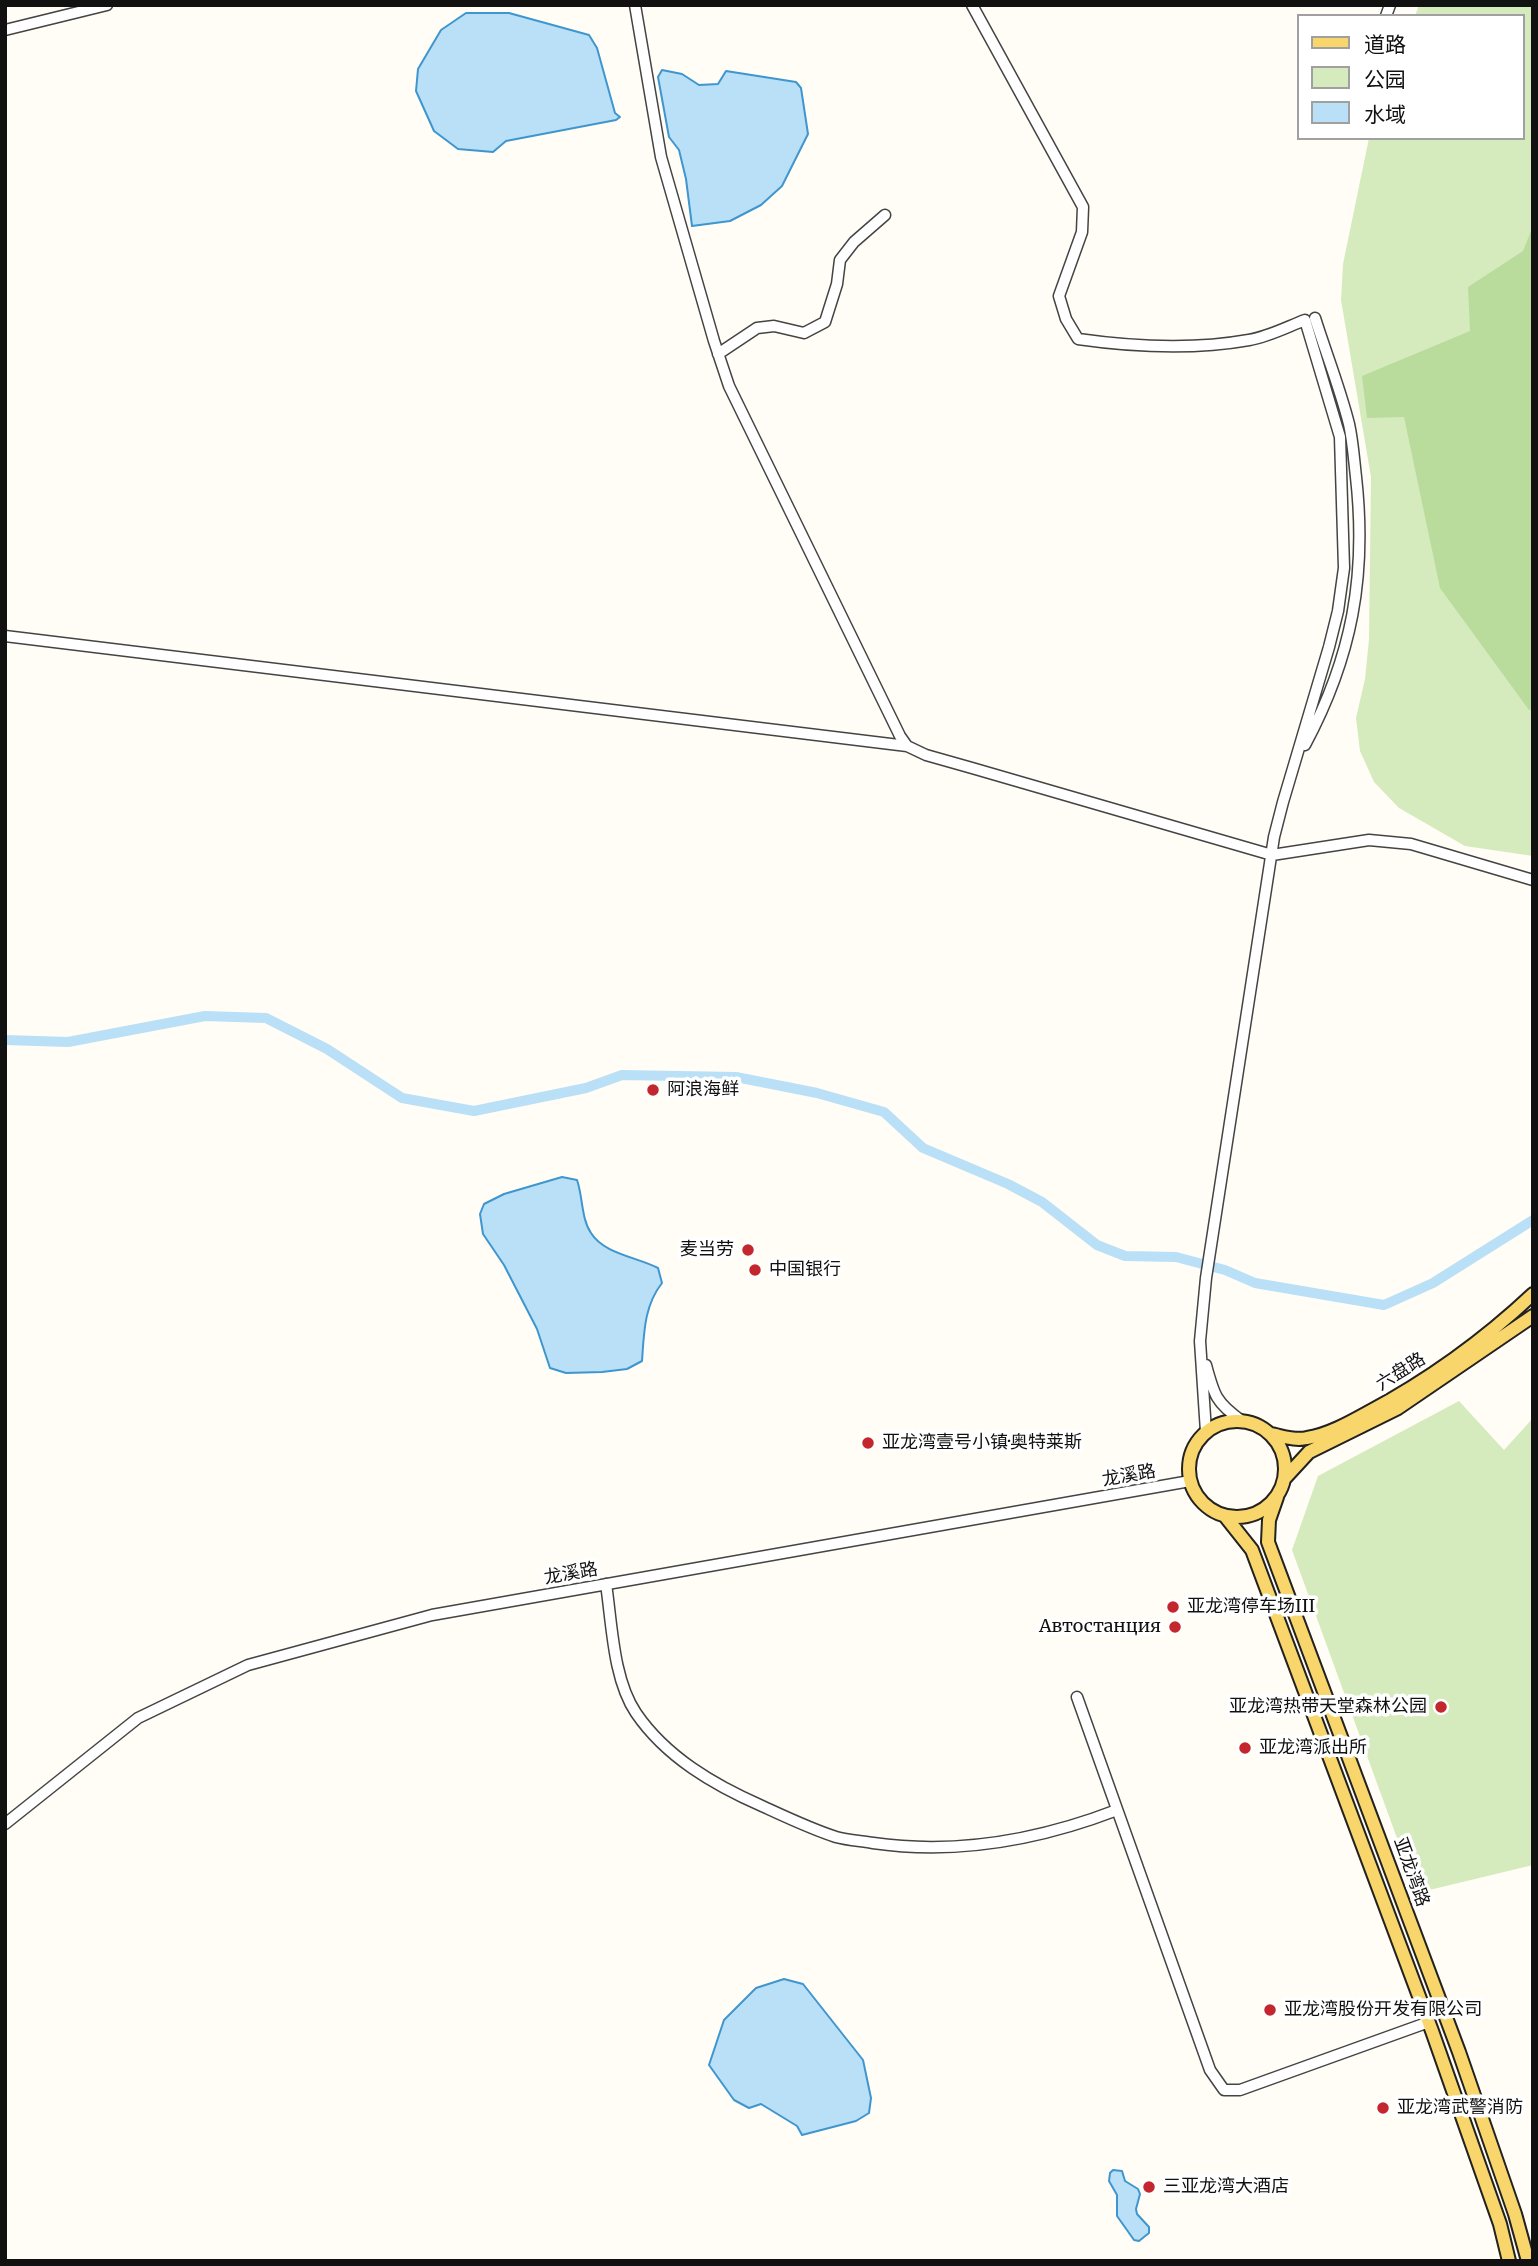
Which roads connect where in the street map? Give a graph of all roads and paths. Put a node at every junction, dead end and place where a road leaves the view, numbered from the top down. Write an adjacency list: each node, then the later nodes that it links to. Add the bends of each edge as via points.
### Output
1 (107, 5): 4 (street)
2 (635, 5): 7 (street, via 661,157)
3 (972, 5): 6 (street, via 1083,207 1082,232 1059,296 1078,339 1199,347 1252,340)
4 (5, 30)
5 (885, 215): 7 (street, via 840,260 825,322 804,333 774,326 757,328)
6 (1310, 319): 10 (street, via 1340,437 1344,555 1338,611); 10 (street, via 1349,428 1361,540 1345,647 1320,717)
7 (718, 354): 9 (street, via 748,428)
8 (5, 636): 9 (street)
9 (907, 746): 11 (street)
10 (1292, 770): 11 (street)
11 (1272, 855): 12 (street, via 1380,841 1411,844); 15 (street)
12 (1533, 880)
13 (1533, 1294): 18 (main road, 六盘路, via 1430,1376 1353,1420 1308,1438)
14 (1533, 1316): 19 (main road, 六盘路, via 1398,1408 1309,1452)
15 (1200, 1340): 16 (street, via 1214,1396); 17 (street)
16 (1242, 1421): 17 (main road, via 1223,1423); 18 (main road)
17 (1206, 1432): 20 (main road, via 1189,1463)
18 (1270, 1434): 19 (main road, via 1283,1454)
19 (1284, 1478): 21 (main road)
20 (1190, 1481): 22 (main road, via 1209,1509); 23 (street, 龙溪路)
21 (1277, 1497): 22 (main road, via 1253,1514); 29 (main road, 亚龙湾路, via 1268,1542 1459,2052)
22 (1225, 1516): 27 (main road, 亚龙湾路, via 1252,1549)
23 (606, 1584): 25 (street, via 618,1670 635,1711 664,1746 701,1775 746,1799 837,1837 944,1848 1002,1842 1075,1826); 26 (street, 龙溪路, via 432,1615 248,1665 138,1718)
24 (1077, 1697): 25 (street)
25 (1117, 1810): 27 (street, via 1210,2070 1224,2090 1240,2090)
26 (5, 1824)
27 (1429, 2022): 28 (main road, 亚龙湾路)
28 (1509, 2261)
29 (1528, 2261)

